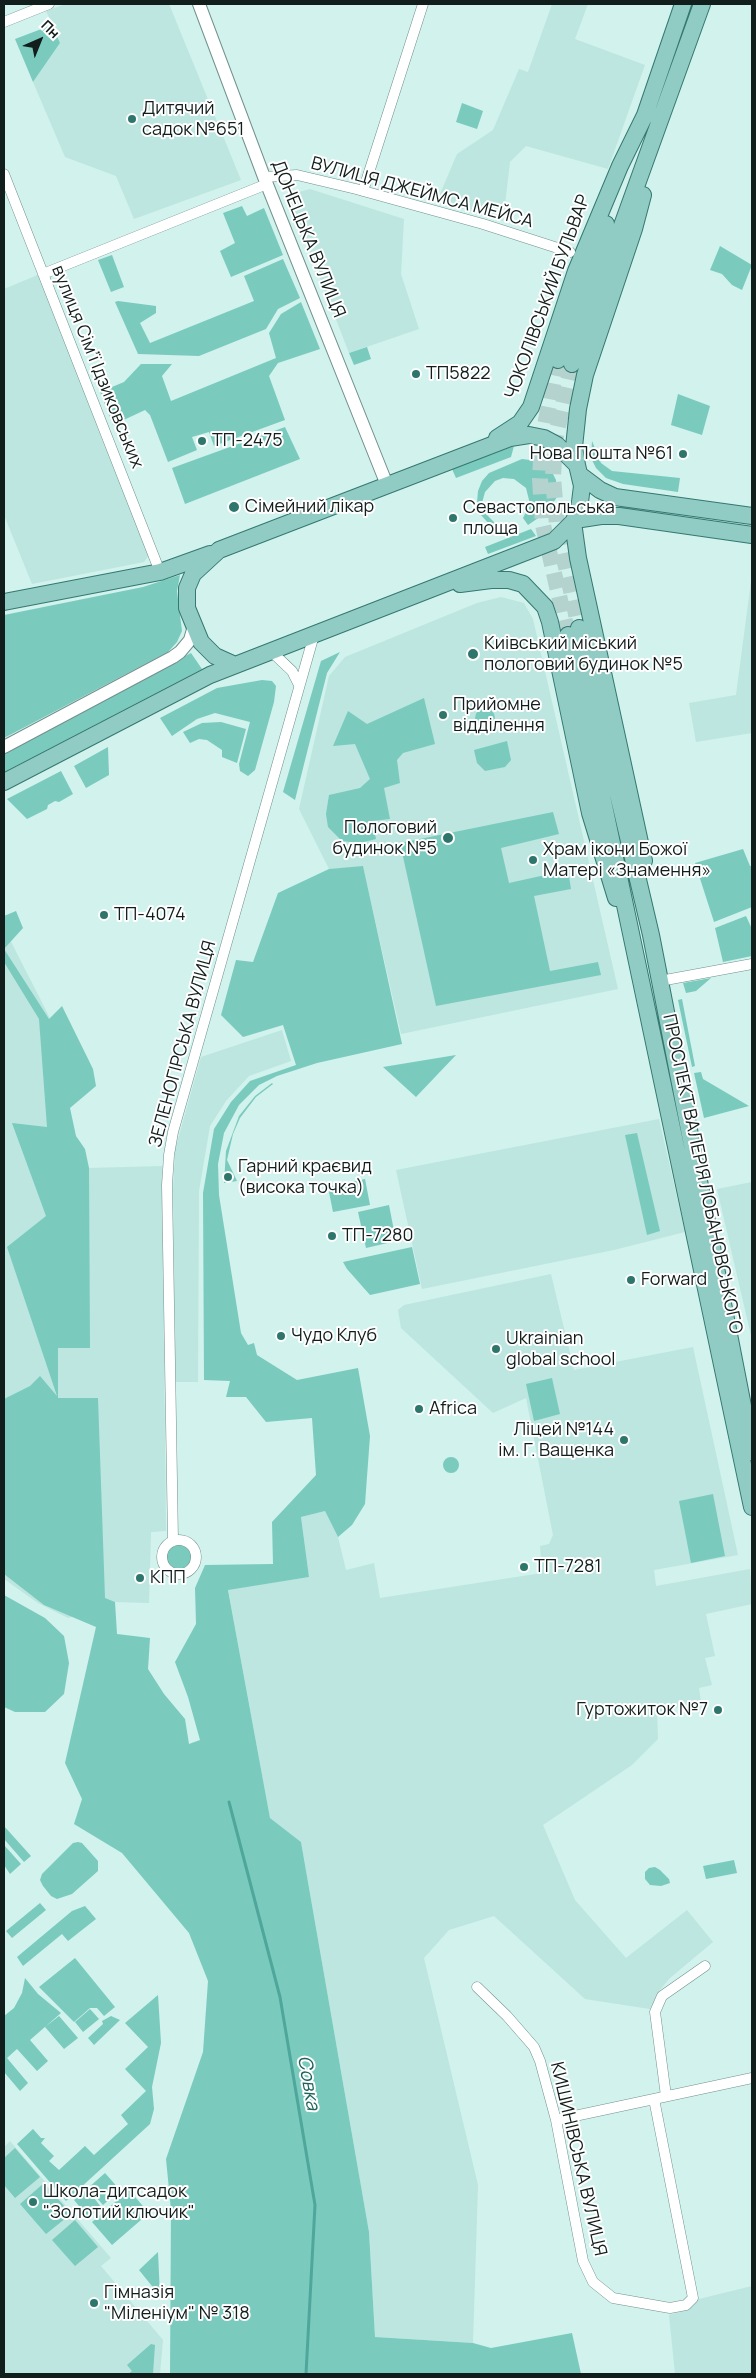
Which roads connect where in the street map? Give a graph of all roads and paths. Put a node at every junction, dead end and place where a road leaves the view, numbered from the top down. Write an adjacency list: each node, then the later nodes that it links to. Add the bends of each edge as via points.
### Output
1 (49, 4): 6 (street)
2 (199, 4): 9 (street, ДОНЕЦЬКА ВУЛИЦЯ)
3 (423, 4): 10 (street)
4 (683, 4): 7 (main road, ЧОКОЛІВСЬКИЙ БУЛЬВАР)
5 (702, 4): 7 (main road, ЧОКОЛІВСЬКИЙ БУЛЬВАР)
6 (4, 22)
7 (655, 112): 13 (main road, ЧОКОЛІВСЬКИЙ БУЛЬВАР); 14 (main road, ЧОКОЛІВСЬКИЙ БУЛЬВАР, via 620,166 576,271 531,407 505,434); 15 (main road, ЧОКОЛІВСЬКИЙ БУЛЬВАР, via 634,229 585,375 574,447)
8 (4, 174): 12 (street, вулиця Сімʼї Ідзиковських)
9 (266, 181): 10 (street, ВУЛИЦЯ ДЖЕЙМСА МЕЙСА, via 297,175); 12 (street, ВУЛИЦЯ ДЖЕЙМСА МЕЙСА); 16 (street, ДОНЕЦЬКА ВУЛИЦЯ)
10 (363, 190): 11 (street, ВУЛИЦЯ ДЖЕЙМСА МЕЙСА)
11 (570, 252)
12 (43, 274): 21 (street, вулиця Сімʼї Ідзиковських)
13 (565, 362)
14 (475, 450): 15 (main road, via 510,438 529,436 557,444); 16 (main road)
15 (578, 470): 17 (main road, via 600,490 615,497); 18 (main road, via 582,500)
16 (387, 485): 20 (main road)
17 (752, 516)
18 (574, 521): 19 (main road, via 619,516); 22 (main road, via 554,541); 31 (main road, ПРОСПЕКТ ВАЛЕРІЯ ЛОБАНОВСЬКОГО, via 578,558 647,877)
19 (752, 535)
20 (219, 550): 21 (main road); 24 (main road, via 193,574 187,588 187,608)
21 (160, 572): 23 (main road)
22 (433, 588): 25 (main road); 32 (main road, ПРОСПЕКТ ВАЛЕРІЯ ЛОБАНОВСЬКОГО, via 509,580 523,584 545,607 590,813 610,884)
23 (4, 602)
24 (194, 626): 27 (main road, via 201,642 215,656); 29 (street, via 190,640 180,652)
25 (314, 635): 26 (main road); 28 (street, ЗЕЛЕНОГІРСЬКА ВУЛИЦЯ)
26 (272, 652): 27 (main road); 28 (street, via 292,671)
27 (235, 665): 30 (main road)
28 (299, 685): 37 (street, ЗЕЛЕНОГІРСЬКА ВУЛИЦЯ, via 169,1155)
29 (4, 747)
30 (4, 782)
31 (651, 935): 32 (main road, ПРОСПЕКТ ВАЛЕРІЯ ЛОБАНОВСЬКОГО, via 573,632); 34 (main road, ПРОСПЕКТ ВАЛЕРІЯ ЛОБАНОВСЬКОГО)
32 (633, 938): 36 (main road, ПРОСПЕКТ ВАЛЕРІЯ ЛОБАНОВСЬКОГО)
33 (752, 964): 34 (street)
34 (660, 982): 35 (main road, ПРОСПЕКТ ВАЛЕРІЯ ЛОБАНОВСЬКОГО)
35 (752, 1452)
36 (752, 1507)
37 (173, 1540)
38 (704, 1966): 41 (street, via 662,1996 655,2012)
39 (477, 1987): 43 (street, КИШИНІВСЬКА ВУЛИЦЯ, via 508,2016 534,2047)
40 (752, 2078): 41 (street)
41 (666, 2096): 42 (street)
42 (654, 2099): 43 (street); 43 (street, КИШИНІВСЬКА ВУЛИЦЯ, via 693,2298 686,2305 670,2308 613,2298 593,2282 583,2261)
43 (556, 2120)

